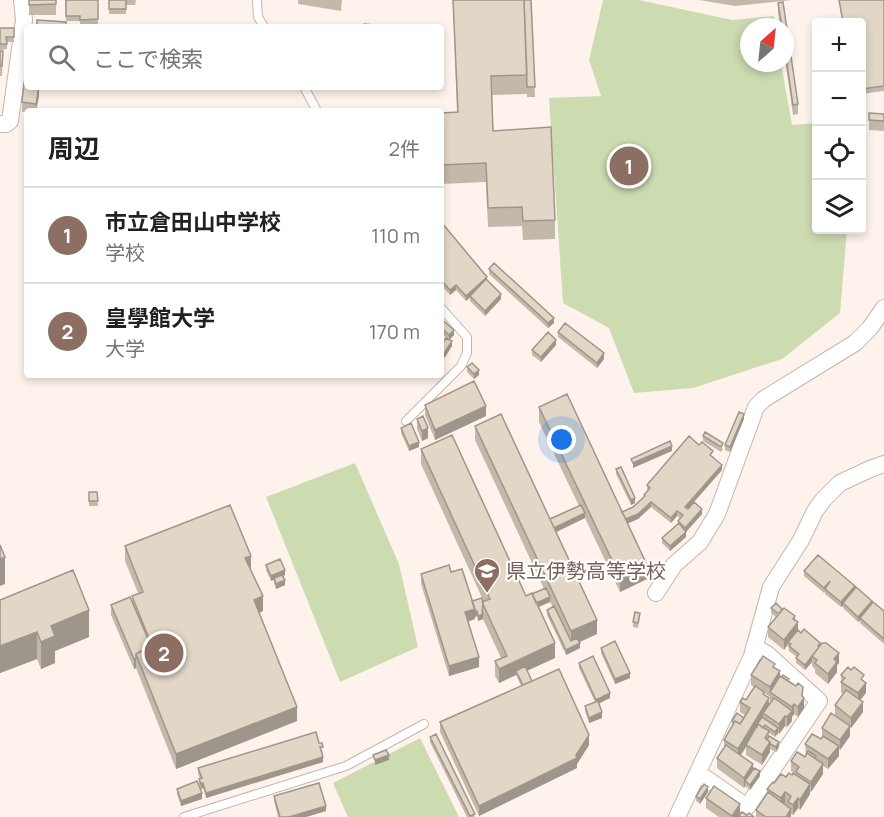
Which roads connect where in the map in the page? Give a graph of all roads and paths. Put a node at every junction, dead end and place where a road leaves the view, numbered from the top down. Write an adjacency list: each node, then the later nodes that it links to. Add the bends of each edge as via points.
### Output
1 (22, 0): 6 (street, via 24,20 10,121)
2 (257, 0): 3 (lane)
3 (262, 24)
4 (306, 90): 5 (lane)
5 (315, 108)
6 (0, 124)
7 (884, 308): 11 (street, via 855,343 756,407 717,514 700,542 674,565)
8 (444, 311): 9 (lane, via 467,337 467,353 461,366)
9 (406, 421)
10 (884, 464): 12 (street, via 840,483 823,500 771,586)
11 (656, 592)
12 (754, 647): 14 (street); 14 (street, via 819,701 747,807)
13 (424, 724): 15 (lane, via 346,766)
14 (697, 774): 16 (street)
15 (184, 817)
16 (677, 817)

